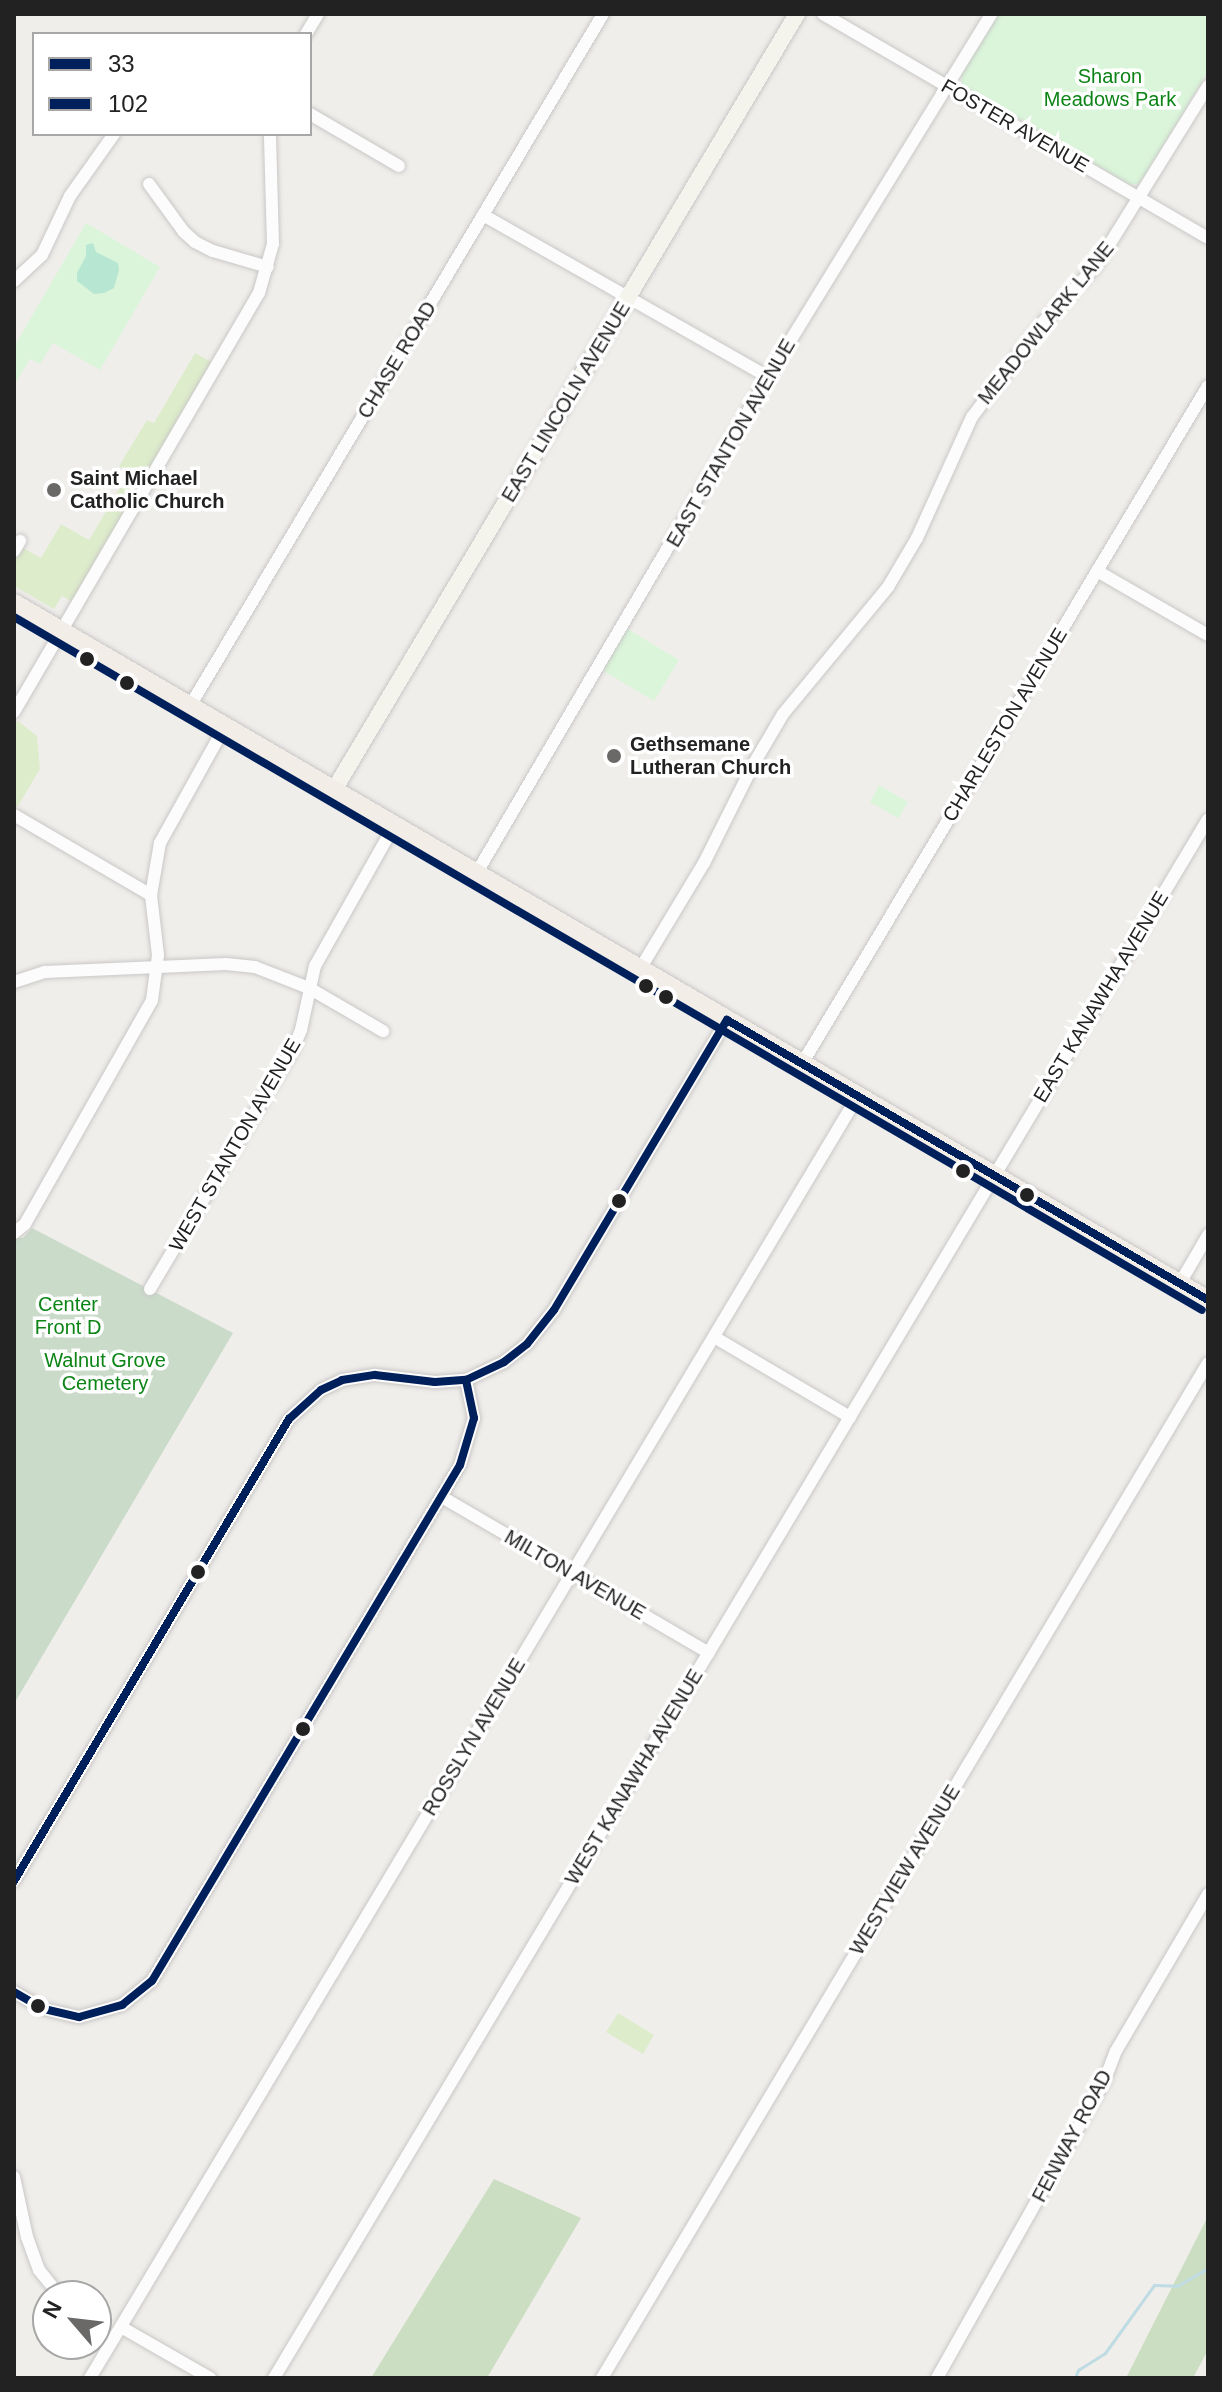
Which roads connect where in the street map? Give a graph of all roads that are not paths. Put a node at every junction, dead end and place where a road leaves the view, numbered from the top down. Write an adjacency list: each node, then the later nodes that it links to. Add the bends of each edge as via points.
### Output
1 (318, 14): 6 (street)
2 (603, 14): 15 (street, CHASE ROAD)
3 (797, 14): 19 (main road, EAST LINCOLN AVENUE)
4 (823, 14): 8 (street, FOSTER AVENUE)
5 (991, 14): 8 (street, EAST STANTON AVENUE)
6 (307, 32)
7 (1208, 86): 14 (street, MEADOWLARK LANE)
8 (947, 87): 14 (street, FOSTER AVENUE); 20 (street, EAST STANTON AVENUE)
9 (312, 115): 12 (street)
10 (113, 136): 18 (street, via 70,196 42,255)
11 (270, 136): 17 (street, via 273,244)
12 (399, 166)
13 (149, 184): 17 (street, via 195,242)
14 (1140, 199): 16 (street, FOSTER AVENUE); 36 (street, MEADOWLARK LANE, via 1096,266 1044,321 972,417 888,587 783,714)
15 (483, 215): 19 (street); 26 (street, CHASE ROAD)
16 (1208, 238)
17 (268, 267): 24 (street, via 247,318)
18 (14, 281)
19 (629, 297): 20 (street); 29 (main road, EAST LINCOLN AVENUE)
20 (768, 377): 33 (street, EAST STANTON AVENUE)
21 (1208, 386): 22 (street, CHARLESTON AVENUE)
22 (1097, 571): 25 (street); 41 (street, CHARLESTON AVENUE)
23 (14, 603): 24 (main road)
24 (63, 632): 26 (main road); 27 (street)
25 (1208, 635)
26 (190, 706): 28 (main road)
27 (14, 712)
28 (225, 726): 29 (main road); 34 (street, via 167,827)
29 (334, 790): 32 (main road)
30 (14, 815): 34 (street)
31 (1208, 819): 43 (street, EAST KANAWHA AVENUE)
32 (394, 826): 33 (main road); 38 (street, WEST STANTON AVENUE, via 330,933)
33 (476, 874): 36 (main road)
34 (151, 895): 35 (street)
35 (157, 967): 37 (street, via 36,973); 38 (street, via 255,967); 44 (street, via 143,1019)
36 (640, 969): 39 (main road)
37 (14, 982)
38 (309, 988): 40 (street); 47 (street, WEST STANTON AVENUE, via 293,1049)
39 (727, 1020): 41 (main road); 51 (street, via 547,1321 516,1353)
40 (383, 1031)
41 (802, 1064): 42 (main road)
42 (858, 1096): 43 (main road); 49 (street, ROSSLYN AVENUE)
43 (994, 1175): 46 (main road); 52 (street, WEST KANAWHA AVENUE)
44 (17, 1231)
45 (1208, 1235): 46 (street)
46 (1180, 1283): 48 (main road)
47 (150, 1289)
48 (1208, 1300)
49 (714, 1337): 52 (street); 54 (street, ROSSLYN AVENUE)
50 (1208, 1363): 65 (street, WESTVIEW AVENUE)
51 (466, 1380): 53 (street, via 472,1432); 56 (street, via 355,1377 321,1390 289,1419)
52 (850, 1417): 55 (street, WEST KANAWHA AVENUE)
53 (442, 1497): 54 (street, MILTON AVENUE); 58 (street, via 152,1981 122,2005 79,2017 44,2009)
54 (572, 1573): 55 (street, MILTON AVENUE); 61 (street, ROSSLYN AVENUE)
55 (709, 1653): 64 (street, WEST KANAWHA AVENUE)
56 (14, 1881)
57 (1208, 1894): 66 (street, FENWAY ROAD)
58 (14, 1992)
59 (14, 2177): 60 (street, via 27,2237)
60 (47, 2280)
61 (121, 2327): 62 (street, ROSSLYN AVENUE); 63 (street)
62 (90, 2378)
63 (210, 2378)
64 (274, 2378)
65 (602, 2378)
66 (937, 2378)

